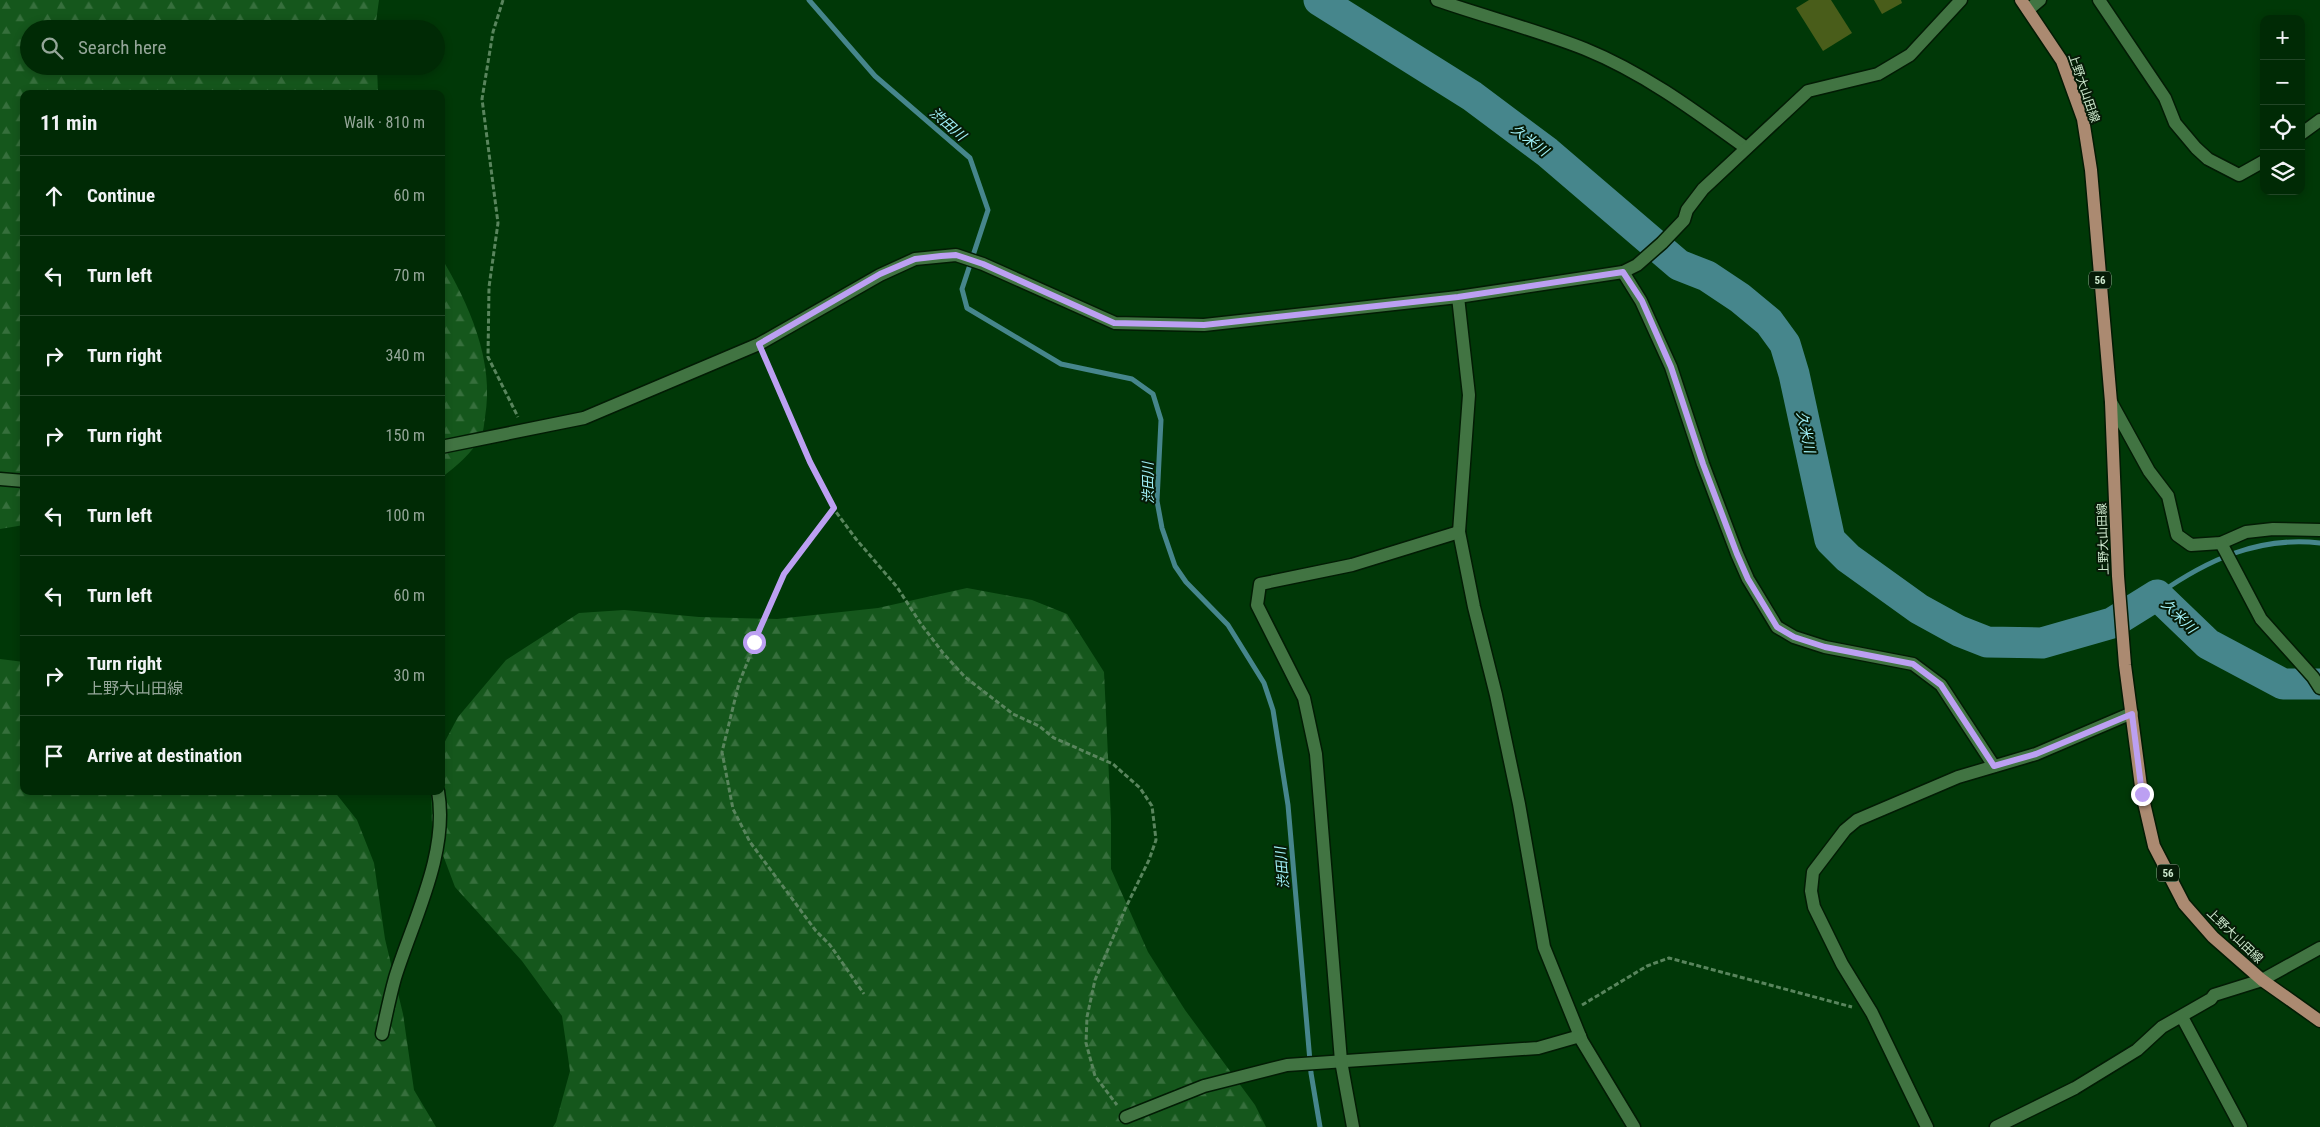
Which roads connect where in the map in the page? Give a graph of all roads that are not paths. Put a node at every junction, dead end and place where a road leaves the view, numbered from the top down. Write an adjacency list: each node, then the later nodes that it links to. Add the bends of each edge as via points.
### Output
1 (1437, 0): 8 (street, via 1585,50 1658,86)
2 (1961, 0): 8 (street, via 1910,55 1878,74 1808,91)
3 (2040, 0): 5 (street)
4 (2099, 0): 9 (street, via 2165,98 2176,123 2196,148 2208,159 2239,175)
5 (2025, 5): 12 (main road, 上野大山田線 / 56, via 2062,62 2083,119 2091,170)
6 (2320, 120): 7 (street)
7 (2305, 131)
8 (1746, 148): 10 (street, via 1703,188 1687,210 1684,220 1637,265)
9 (2260, 163)
10 (1623, 272): 11 (street); 21 (street, via 1642,301 1671,367 1737,554 1777,627 1794,637 1825,647 1913,664 1941,685)
11 (1458, 297): 13 (street, via 1204,325 1114,323 956,255 915,259 880,274 759,344 584,418); 17 (street, via 1469,395)
12 (2111, 402): 18 (street, via 2149,471 2168,496 2177,534 2191,546); 20 (main road, 上野大山田線 / 56, via 2118,576)
13 (445, 446)
14 (0, 480): 15 (street)
15 (20, 481)
16 (2320, 530): 18 (street, via 2246,532)
17 (1459, 532): 28 (street, via 1519,804 1544,947); 29 (street, via 1352,565 1260,584 1257,605 1304,698 1316,754)
18 (2221, 543): 19 (street, via 2261,619)
19 (2317, 682)
20 (2132, 714): 21 (street, via 2036,754); 24 (main road, 上野大山田線 / 56, via 2142,794 2154,846 2184,904 2213,937)
21 (1994, 766): 33 (street, via 1958,777 1857,820 1813,872 1811,891 1814,907 1842,964 1872,1013)
22 (438, 795): 27 (street, via 438,832 428,883 395,978)
23 (2320, 948): 24 (street)
24 (2262, 980): 25 (street, via 2214,995); 26 (main road, 上野大山田線 / 56)
25 (2182, 1017): 34 (street, via 2162,1027 2137,1050 2074,1088); 35 (street)
26 (2320, 1021)
27 (382, 1034)
28 (1580, 1036): 29 (street, via 1538,1048); 32 (street)
29 (1335, 1061): 30 (street, via 1287,1065 1204,1086); 31 (street)
30 (1126, 1117)
31 (1353, 1127)
32 (1634, 1127)
33 (1927, 1127)
34 (1996, 1127)
35 (2241, 1127)

